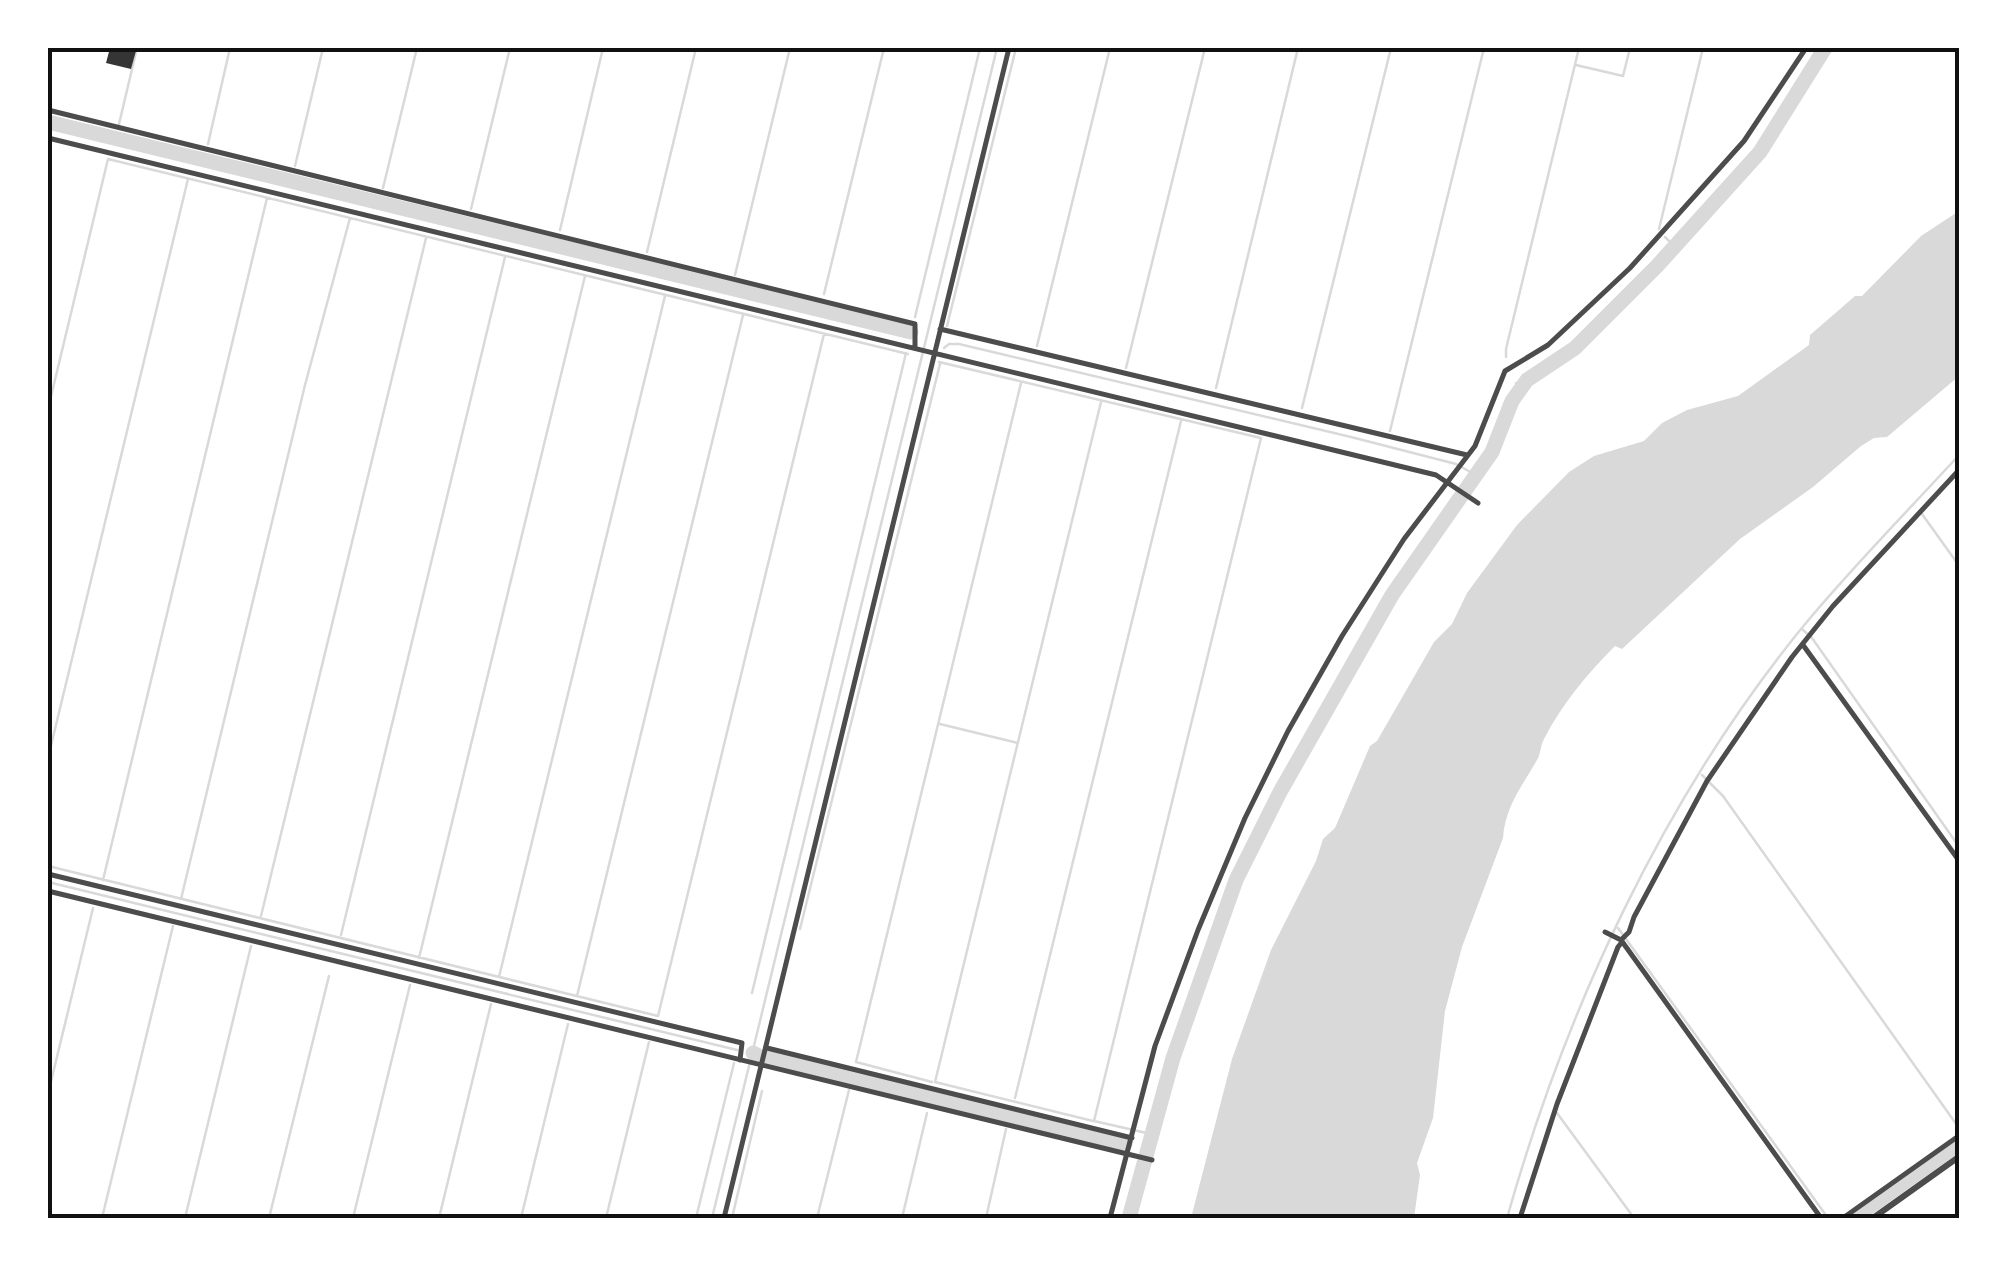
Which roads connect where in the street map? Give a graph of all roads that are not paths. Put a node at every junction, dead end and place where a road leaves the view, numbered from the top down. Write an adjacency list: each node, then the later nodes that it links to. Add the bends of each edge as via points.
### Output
1 (1009, 48): 5 (street)
2 (1806, 48): 7 (street, via 1744,142 1630,268 1548,345 1505,371)
3 (48, 110): 6 (street, via 915,324)
4 (48, 138): 6 (street)
5 (940, 329): 6 (street); 7 (street)
6 (924, 351): 9 (street); 17 (street)
7 (1465, 458): 9 (street)
8 (1960, 469): 11 (street)
9 (1450, 483): 10 (street); 19 (street, via 1372,587 1262,783 1198,930 1156,1046)
10 (1478, 503)
11 (1806, 639): 12 (street); 16 (street, via 1708,779)
12 (1960, 862)
13 (48, 874): 18 (street, via 742,1042)
14 (48, 891): 18 (street)
15 (1607, 933): 16 (street)
16 (1622, 938): 26 (street); 27 (street)
17 (767, 1048): 18 (street); 19 (street)
18 (750, 1064): 21 (street); 24 (street)
19 (1134, 1133): 21 (street)
20 (1959, 1138): 28 (street)
21 (1128, 1154): 23 (street); 25 (street)
22 (1960, 1156): 29 (street)
23 (1152, 1160)
24 (724, 1218)
25 (1110, 1218)
26 (1520, 1218)
27 (1822, 1218)
28 (1843, 1218)
29 (1873, 1218)

